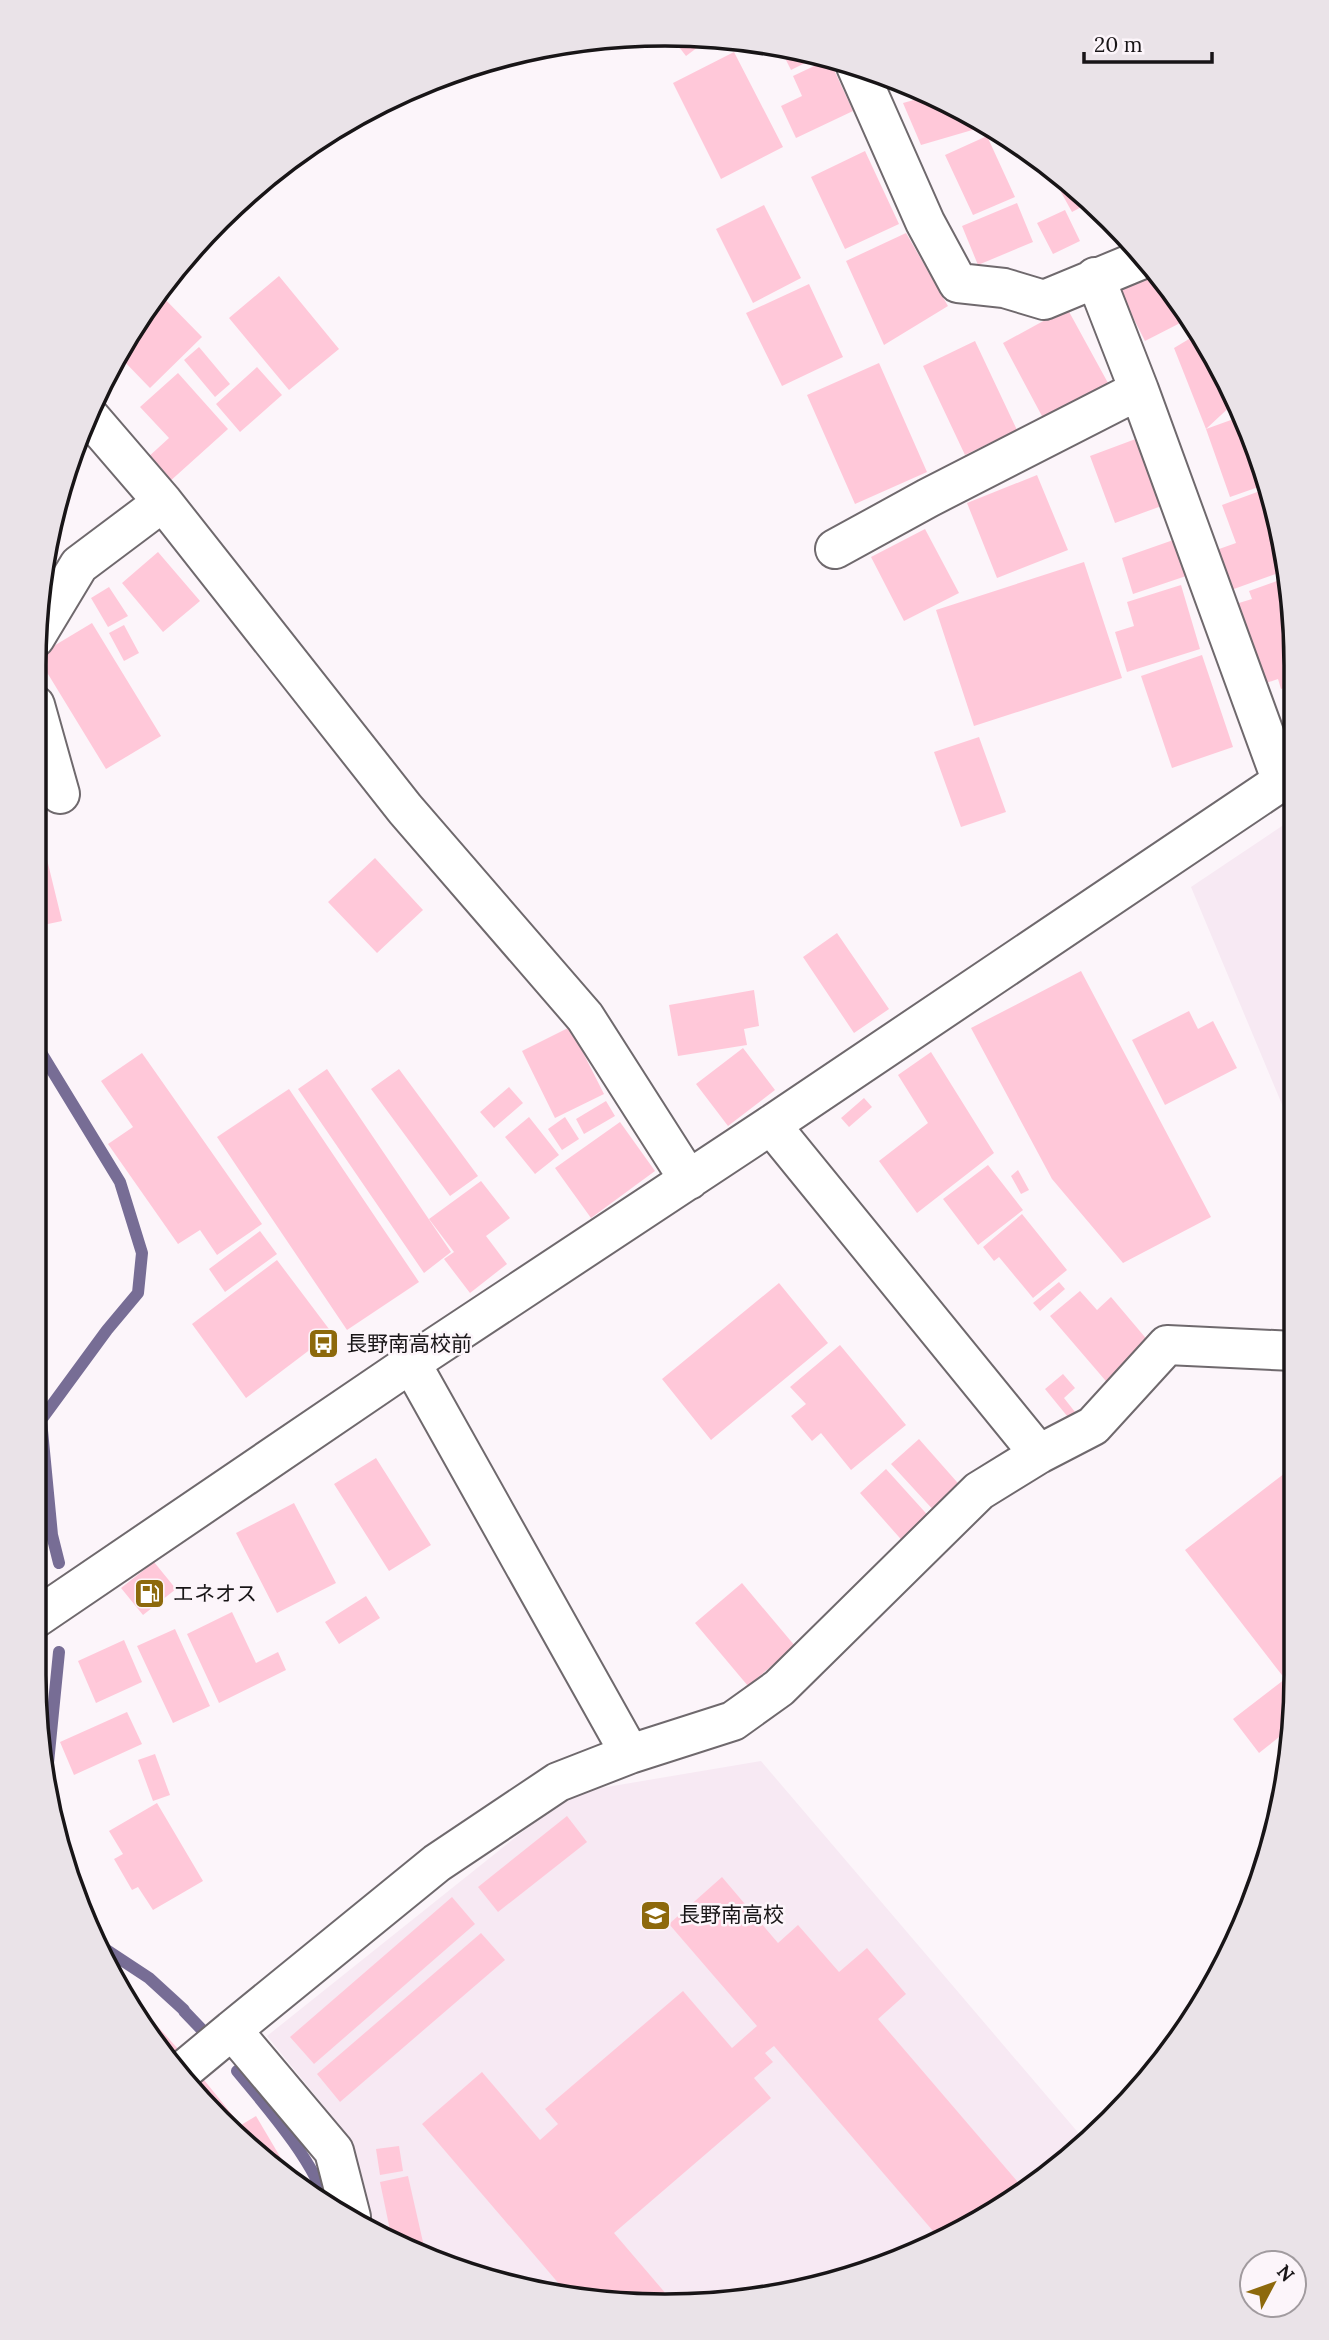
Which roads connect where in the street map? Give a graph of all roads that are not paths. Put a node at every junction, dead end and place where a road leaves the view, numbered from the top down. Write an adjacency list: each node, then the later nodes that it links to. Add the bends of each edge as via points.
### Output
1 (861, 77): 3 (street, via 925,222 958,283 1004,288 1044,300)
2 (1135, 262): 3 (street)
3 (1095, 277): 4 (street)
4 (1139, 390): 7 (street); 10 (street)
5 (95, 423): 6 (street)
6 (163, 502): 8 (street, via 79,565); 14 (street, via 405,809 585,1017)
7 (835, 549)
8 (48, 617)
9 (46, 746): 12 (street)
10 (1284, 767)
11 (1284, 780): 13 (street)
12 (60, 794)
13 (771, 1125): 14 (street); 17 (street)
14 (689, 1180): 16 (street)
15 (1284, 1351): 17 (street, via 1167,1345 1093,1426)
16 (411, 1363): 18 (street); 19 (street)
17 (1039, 1454): 19 (street, via 979,1491 779,1688 733,1721)
18 (46, 1611)
19 (630, 1754): 20 (street, via 558,1782 437,1863)
20 (232, 2029): 21 (street); 22 (street, via 334,2151)
21 (186, 2068)
22 (349, 2208)

